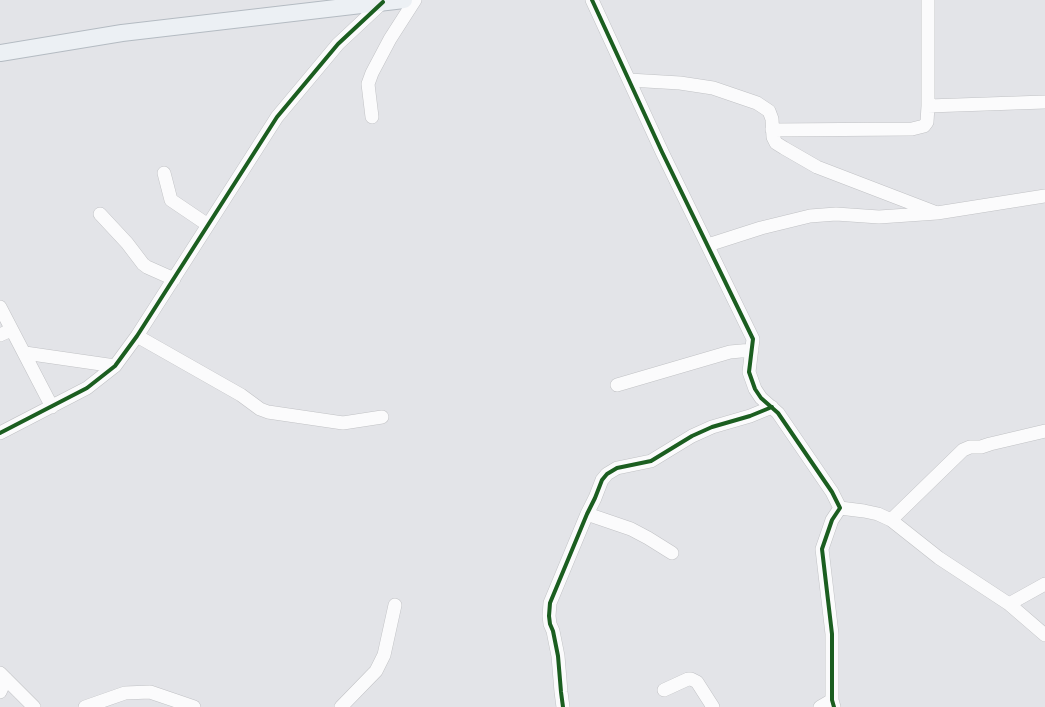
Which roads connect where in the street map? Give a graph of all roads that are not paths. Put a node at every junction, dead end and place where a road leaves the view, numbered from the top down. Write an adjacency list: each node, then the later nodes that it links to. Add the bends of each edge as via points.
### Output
1 (415, 0): 9 (street, via 390,39 368,84)
2 (592, 0): 6 (street)
3 (928, 0): 8 (street)
4 (396, 1): 5 (main road, via 122,33); 15 (street, via 338,44 277,117)
5 (0, 52)
6 (629, 80): 10 (street, via 680,82 712,88 757,102 769,111); 16 (street)
7 (1045, 102): 8 (street)
8 (928, 106): 10 (street, via 927,122 924,126 912,129)
9 (372, 117)
10 (772, 130): 13 (street, via 776,142 817,167)
11 (164, 173): 15 (street, via 171,200)
12 (1045, 196): 13 (street)
13 (937, 213): 16 (street, via 878,217 836,214 810,216)
14 (100, 214): 17 (street, via 143,264)
15 (208, 226): 17 (street)
16 (708, 245): 21 (street, via 753,339)
17 (174, 279): 20 (street)
18 (0, 307): 19 (street)
19 (6, 332): 22 (street)
20 (137, 336): 23 (street); 27 (street, via 268,412 343,423)
21 (752, 350): 24 (street, via 730,352); 26 (street, via 749,372 751,380 761,398)
22 (25, 353): 23 (street); 25 (street)
23 (115, 366): 25 (street, via 87,388)
24 (617, 385)
25 (52, 407): 29 (street)
26 (772, 407): 30 (street, via 832,492); 31 (street, via 712,427 651,461 616,468 602,480)
27 (382, 417)
28 (1045, 431): 32 (street, via 981,448 970,447 962,450)
29 (0, 433)
30 (840, 508): 32 (street, via 878,514); 41 (street, via 832,520 822,549 832,634)
31 (587, 514): 33 (street, via 630,529); 46 (street, via 550,603 550,624 558,656)
32 (890, 520): 35 (street, via 939,558)
33 (672, 553)
34 (1045, 584): 35 (street)
35 (1009, 604): 37 (street)
36 (395, 606): 45 (street, via 384,655 376,671)
37 (1045, 636)
38 (3, 676): 40 (street); 42 (street)
39 (664, 690): 47 (street, via 692,678)
40 (0, 692)
41 (833, 703): 48 (street)
42 (34, 707)
43 (85, 707): 44 (street, via 125,693 150,692)
44 (194, 707)
45 (341, 707)
46 (563, 707)
47 (713, 707)
48 (820, 707)

